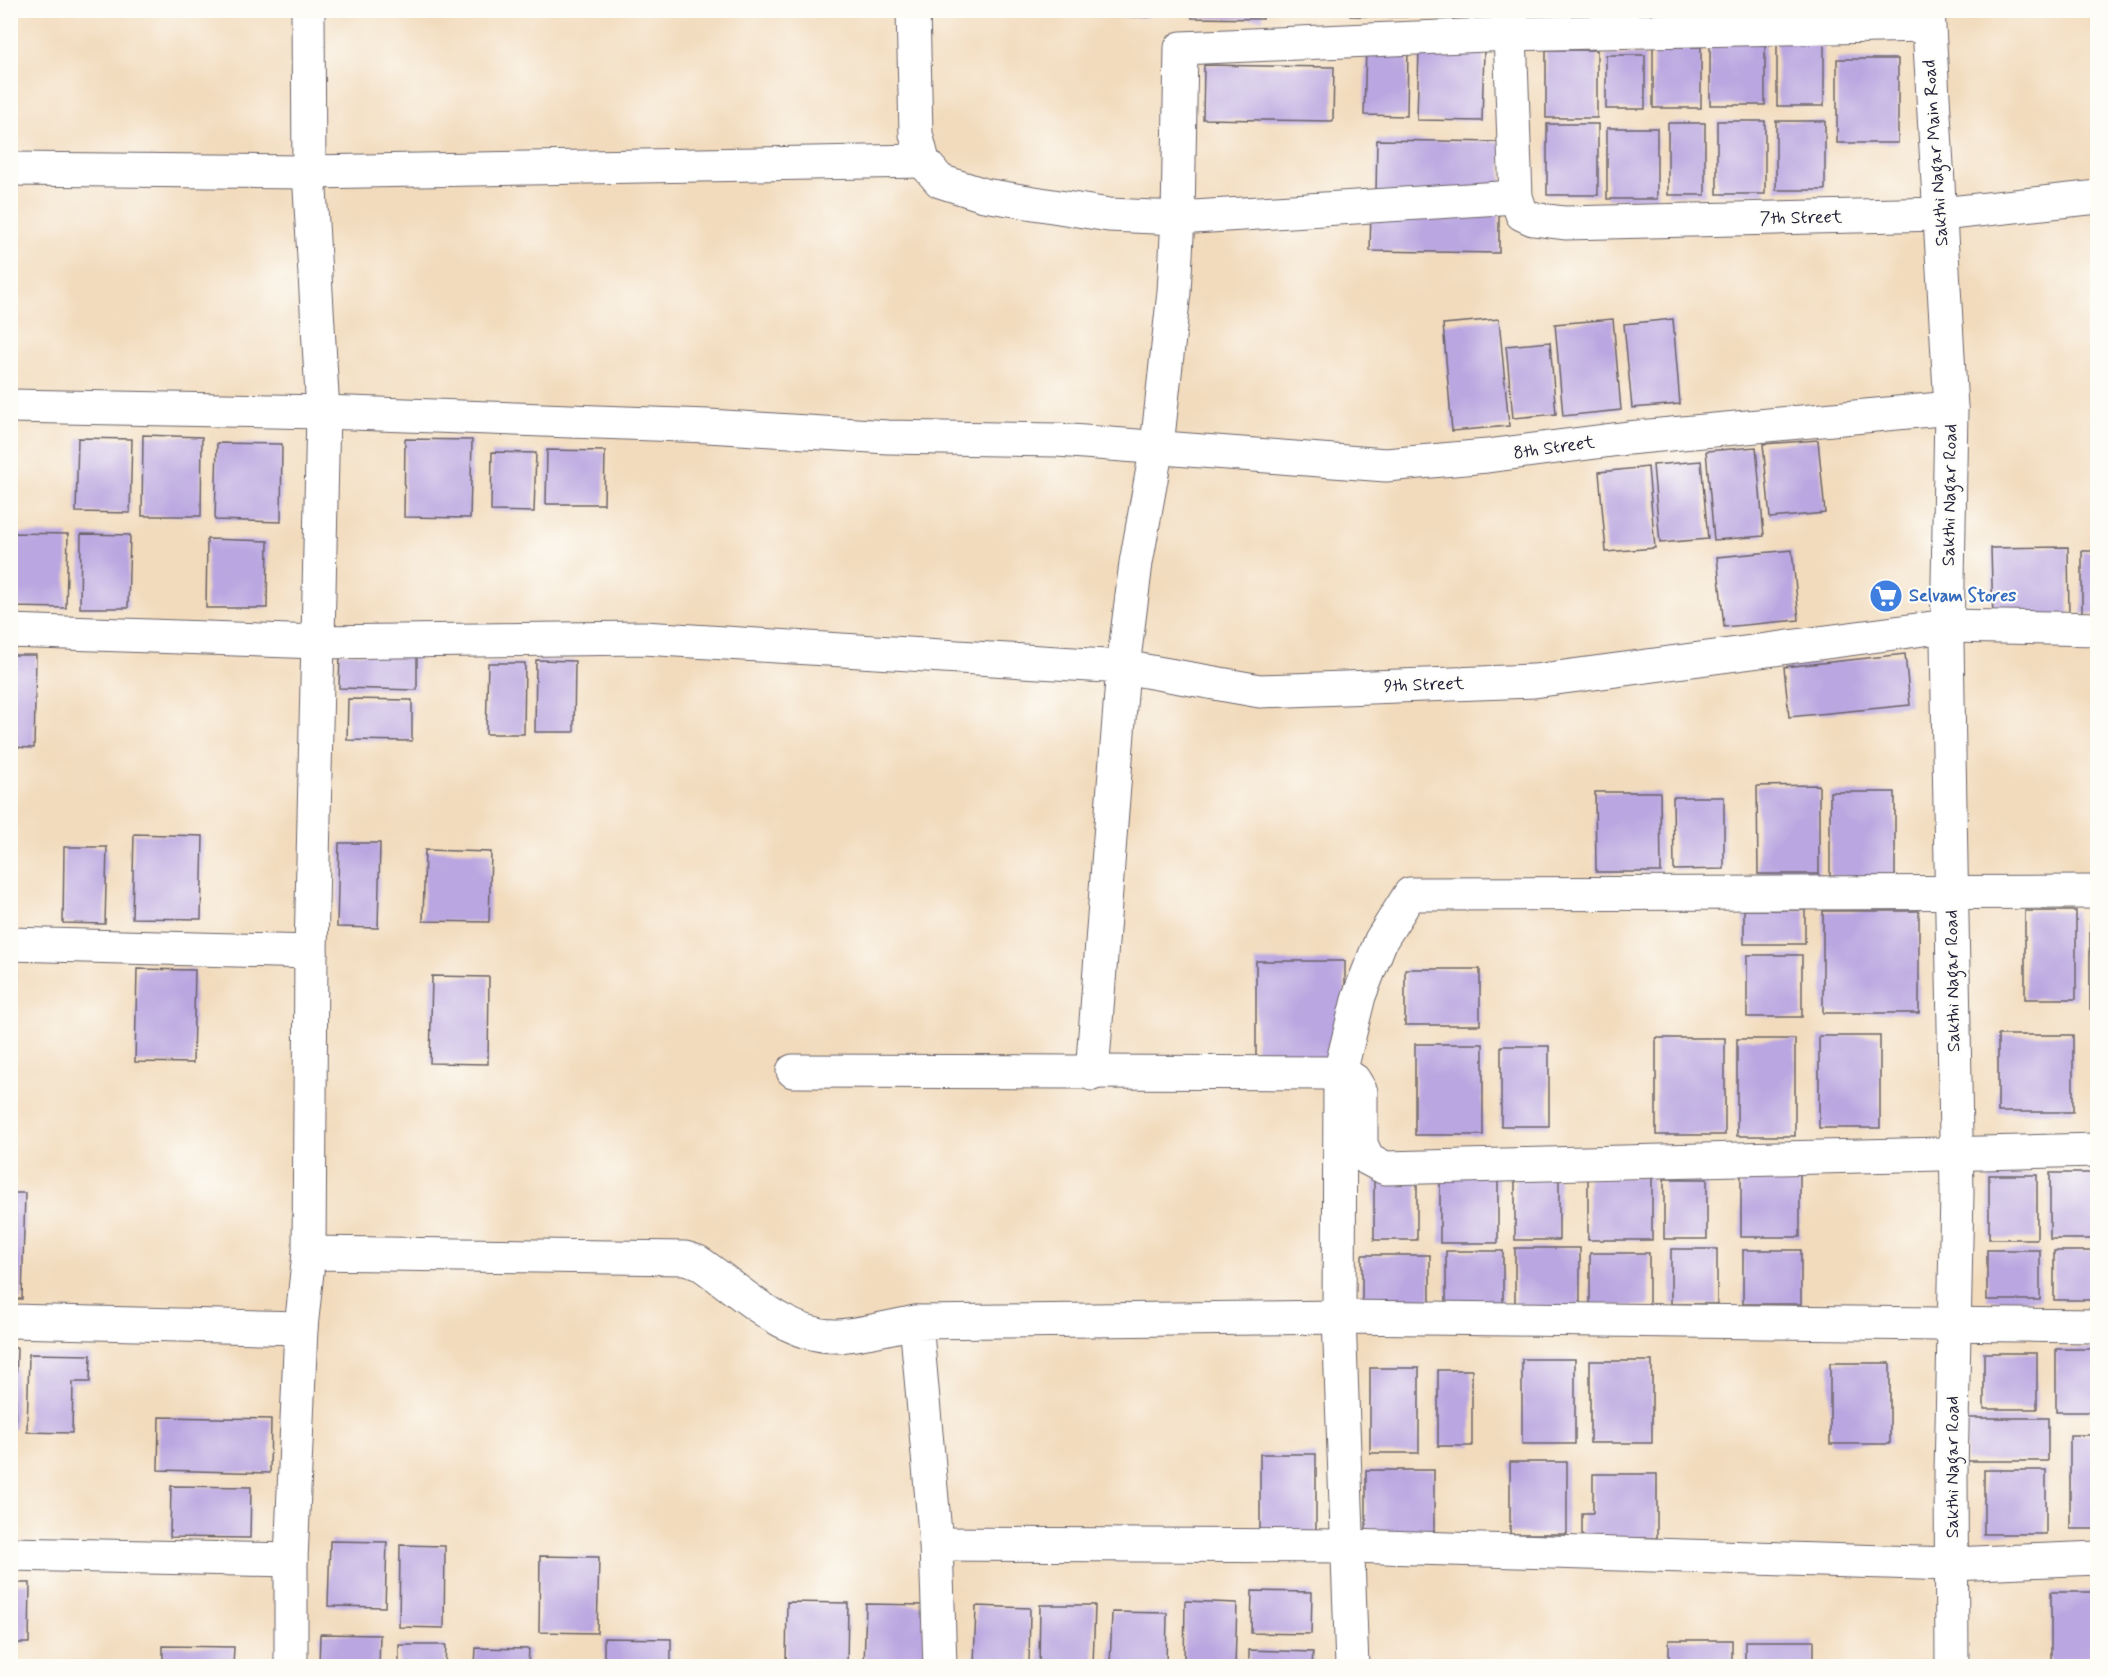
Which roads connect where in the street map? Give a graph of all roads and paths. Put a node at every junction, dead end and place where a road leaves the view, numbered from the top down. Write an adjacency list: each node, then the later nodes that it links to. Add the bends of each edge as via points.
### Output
1 (309, 10): 7 (street)
2 (913, 10): 5 (street, via 916,134)
3 (1928, 18): 4 (street); 10 (street, Sakthi Nagar Main Road)
4 (1509, 22): 9 (street); 11 (street, via 1181,48)
5 (923, 162): 7 (street); 11 (street, via 940,181 984,195 1109,215)
6 (10, 169): 7 (street)
7 (309, 172): 15 (street)
8 (2097, 196): 10 (street, 7th Street)
9 (1516, 197): 10 (street, 7th Street, via 1522,214 1564,223); 11 (street)
10 (1941, 214): 12 (street, Sakthi Nagar Main Road)
11 (1178, 218): 16 (street)
12 (1946, 296): 14 (street, Sakthi Nagar Road)
13 (10, 406): 15 (street, 8th Street)
14 (1952, 408): 16 (street, 8th Street, via 1386,465); 17 (street, Sakthi Nagar Road)
15 (323, 412): 16 (street, 8th Street); 20 (street)
16 (1157, 446): 21 (street)
17 (1947, 626): 18 (street, 9th Street); 21 (street, 9th Street, via 1534,681 1260,691); 23 (street, Sakthi Nagar Road)
18 (2097, 629)
19 (10, 631): 20 (street, 9th Street)
20 (318, 642): 21 (street, 9th Street, via 643,638); 25 (street)
21 (1123, 667): 28 (street)
22 (2097, 892): 23 (street)
23 (1952, 894): 27 (street, via 1410,894 1382,940 1359,996); 30 (street, Sakthi Nagar Road)
24 (10, 944): 25 (street)
25 (311, 952): 31 (street)
26 (793, 1071): 28 (street)
27 (1340, 1073): 28 (street); 30 (street, via 1354,1080 1361,1092 1361,1144 1368,1160 1385,1168); 32 (street)
28 (1092, 1074)
29 (2097, 1150): 30 (street)
30 (1957, 1154): 35 (street, Sakthi Nagar Road)
31 (309, 1253): 34 (street, via 685,1258 698,1262 768,1312 806,1331 837,1336); 37 (street)
32 (1338, 1317): 34 (street); 35 (street); 39 (street)
33 (10, 1321): 37 (street)
34 (916, 1322): 38 (street)
35 (1955, 1326): 36 (street); 43 (street, Sakthi Nagar Road)
36 (2097, 1326)
37 (301, 1328): 42 (street)
38 (936, 1545): 39 (street); 45 (street)
39 (1349, 1546): 43 (street); 46 (street)
40 (10, 1554): 42 (street)
41 (2097, 1558): 43 (street)
42 (291, 1560): 44 (street)
43 (1952, 1564): 47 (street, Sakthi Nagar Road)
44 (291, 1666)
45 (940, 1666)
46 (1352, 1666)
47 (1952, 1666)

